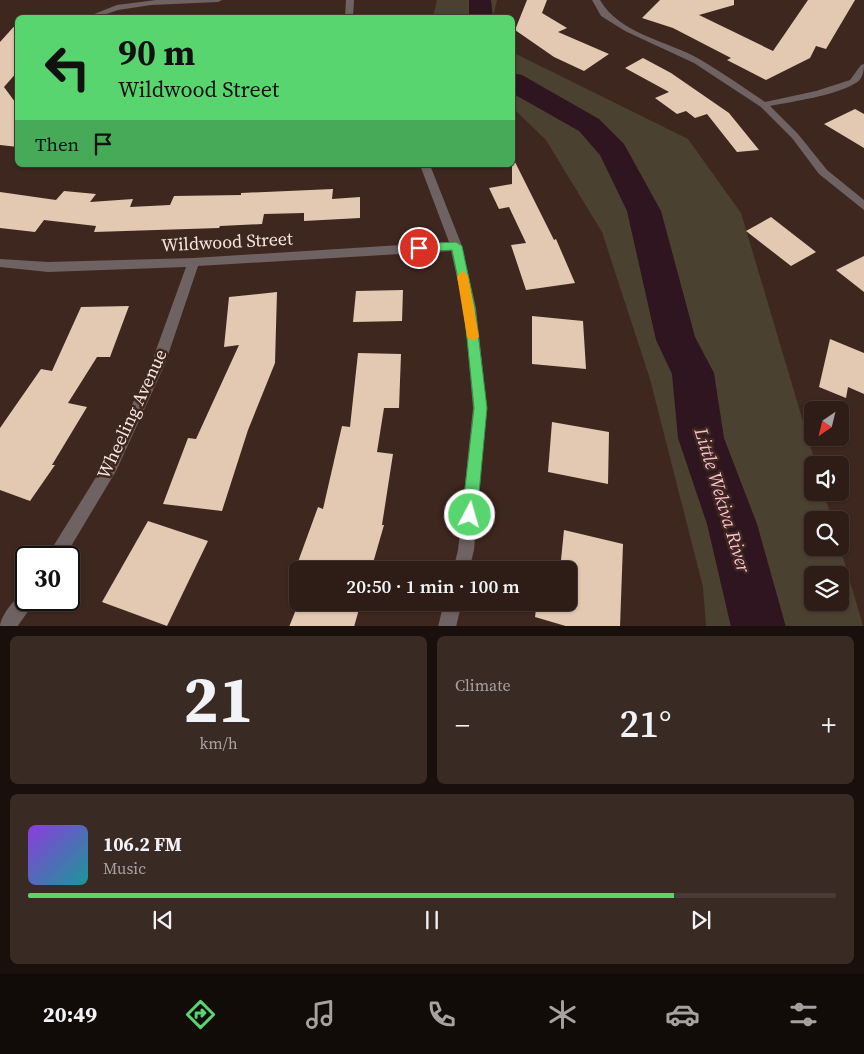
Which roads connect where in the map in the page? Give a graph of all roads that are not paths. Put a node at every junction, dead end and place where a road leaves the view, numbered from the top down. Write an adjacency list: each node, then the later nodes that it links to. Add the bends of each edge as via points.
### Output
1 (218, 0): 4 (street, via 136,3)
2 (350, 0): 5 (street)
3 (596, 0): 7 (street, via 604,14 697,62)
4 (92, 15)
5 (349, 15)
6 (864, 67): 7 (street, via 853,82)
7 (764, 105): 9 (street, via 824,172)
8 (426, 167): 10 (street)
9 (864, 206)
10 (456, 246): 11 (street, Wildwood Street); 14 (street, via 470,308 480,408)
11 (194, 262): 12 (street, Wildwood Street, via 48,267); 13 (street, Wheeling Avenue, via 158,364 111,466)
12 (0, 263)
13 (61, 546)
14 (463, 561)
15 (18, 611): 17 (street)
16 (451, 611): 18 (street)
17 (6, 626)
18 (447, 626)

